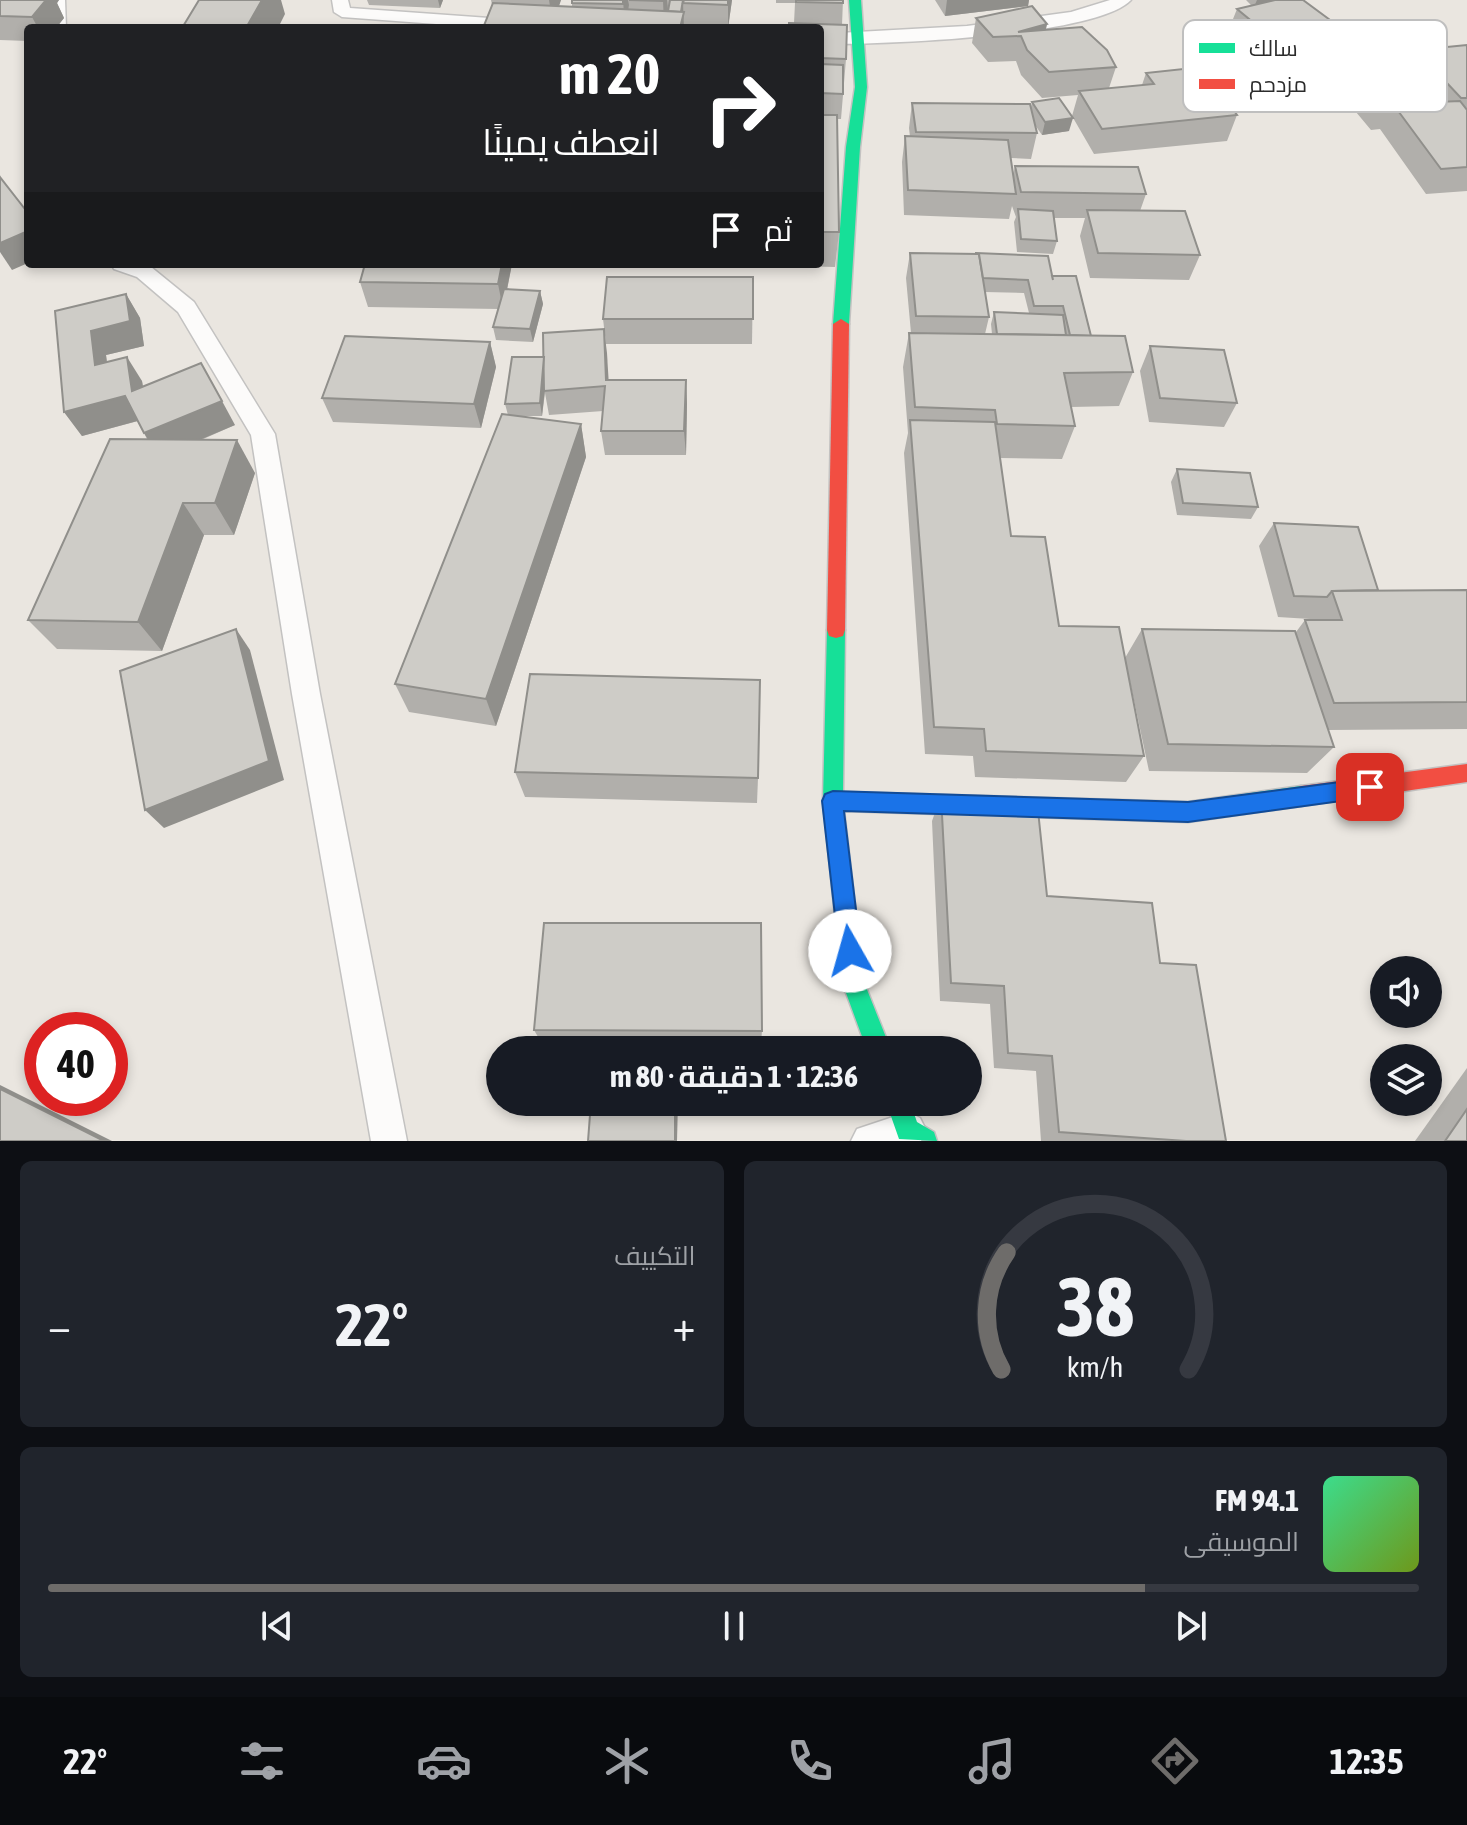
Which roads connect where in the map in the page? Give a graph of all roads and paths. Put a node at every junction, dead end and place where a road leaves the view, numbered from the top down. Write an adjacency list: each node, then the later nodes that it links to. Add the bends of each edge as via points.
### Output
1 (57, 0): 5 (lane)
2 (340, 0): 6 (lane, via 342,12)
3 (855, 0): 7 (street)
4 (1123, 0): 7 (lane, via 1047,21 922,38)
5 (57, 24)
6 (483, 24)
7 (859, 37): 8 (lane); 10 (street, via 861,87)
8 (824, 39)
9 (831, 146): 10 (lane)
10 (853, 147): 13 (street, via 841,317)
11 (132, 268): 16 (lane, via 186,307 263,434)
12 (1467, 773): 13 (street, via 1188,812)
13 (833, 801): 14 (street, via 853,982)
14 (874, 1036)
15 (910, 1124): 17 (lane)
16 (389, 1141)
17 (869, 1141)

